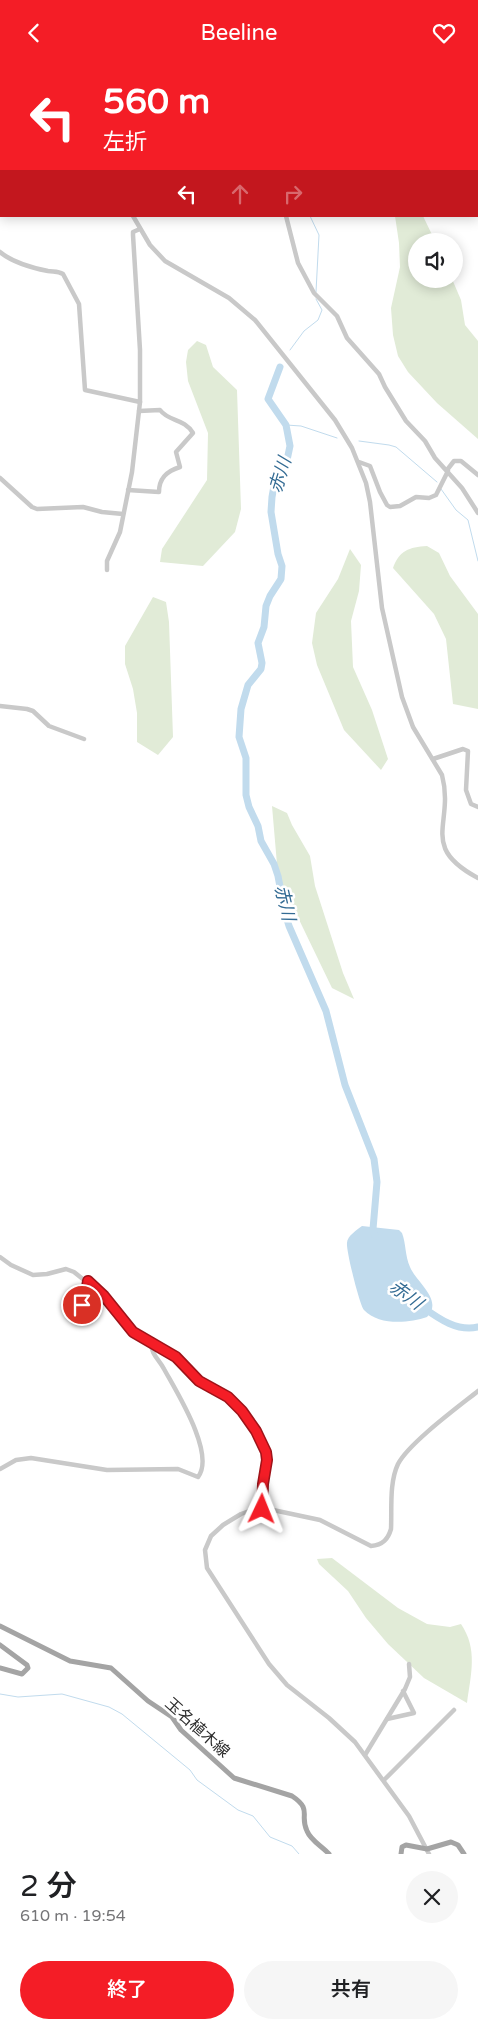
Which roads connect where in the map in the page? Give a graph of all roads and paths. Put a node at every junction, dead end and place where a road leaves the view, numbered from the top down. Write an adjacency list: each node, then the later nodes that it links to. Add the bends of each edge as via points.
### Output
1 (134, 217): 3 (street)
2 (286, 217): 8 (street, via 298,263 316,295 337,316 349,340 379,374 406,421)
3 (140, 229): 5 (street, via 132,235); 7 (street, via 165,261 229,298 255,320 335,421)
4 (0, 253): 5 (street, via 8,259 63,274 79,304 85,390)
5 (140, 402): 6 (street)
6 (139, 411): 11 (street); 11 (street, via 160,410 193,433 176,452 180,467 162,478 158,492)
7 (359, 463): 8 (street, via 370,466 390,507 400,506 416,497 433,497); 17 (street, via 370,502 382,607 402,697 414,727)
8 (448, 470): 9 (street, via 454,461 461,461); 12 (street)
9 (478, 475)
10 (0, 478): 13 (street, via 37,509 83,507)
11 (128, 490): 13 (street)
12 (478, 513)
13 (123, 514): 14 (street, via 120,532 107,561)
14 (107, 571)
15 (0, 706): 16 (street, via 33,711 49,726)
16 (84, 739)
17 (433, 759): 18 (street, via 463,749 468,751 466,790 471,805); 19 (street, via 442,775 445,790 442,833 445,849 456,865)
18 (478, 807)
19 (478, 878)
20 (0, 1257): 21 (street, via 33,1275 69,1270)
21 (88, 1281): 22 (street, via 87,1287 91,1290); 23 (street, via 133,1332)
22 (73, 1320)
23 (151, 1342): 25 (street, via 151,1351 163,1366 201,1446 202,1470 198,1477 178,1469 107,1470 31,1457 16,1460); 26 (street, via 176,1357 199,1381 235,1403 256,1431 267,1460)
24 (478, 1391): 26 (street, via 411,1447 398,1464 393,1481 391,1529 383,1543 371,1546 325,1522)
25 (0, 1469)
26 (262, 1509): 34 (street, via 241,1514 211,1536 205,1550 207,1568 278,1676 344,1731)
27 (0, 1626): 37 (main road, 玉名植木線, via 70,1661 111,1668 143,1697 168,1713 187,1736 234,1777 298,1800 305,1810 307,1832)
28 (0, 1645): 30 (main road, via 28,1667 22,1674)
29 (409, 1665): 31 (street, via 410,1677)
30 (0, 1668)
31 (403, 1691): 33 (street); 33 (street, via 414,1713)
32 (454, 1710): 35 (street)
33 (387, 1719): 34 (street)
34 (366, 1755): 35 (street)
35 (384, 1780): 36 (street, via 409,1815)
36 (428, 1851): 38 (main road, via 406,1845); 39 (main road, via 454,1843)
37 (329, 1854)
38 (401, 1854)
39 (464, 1854)

